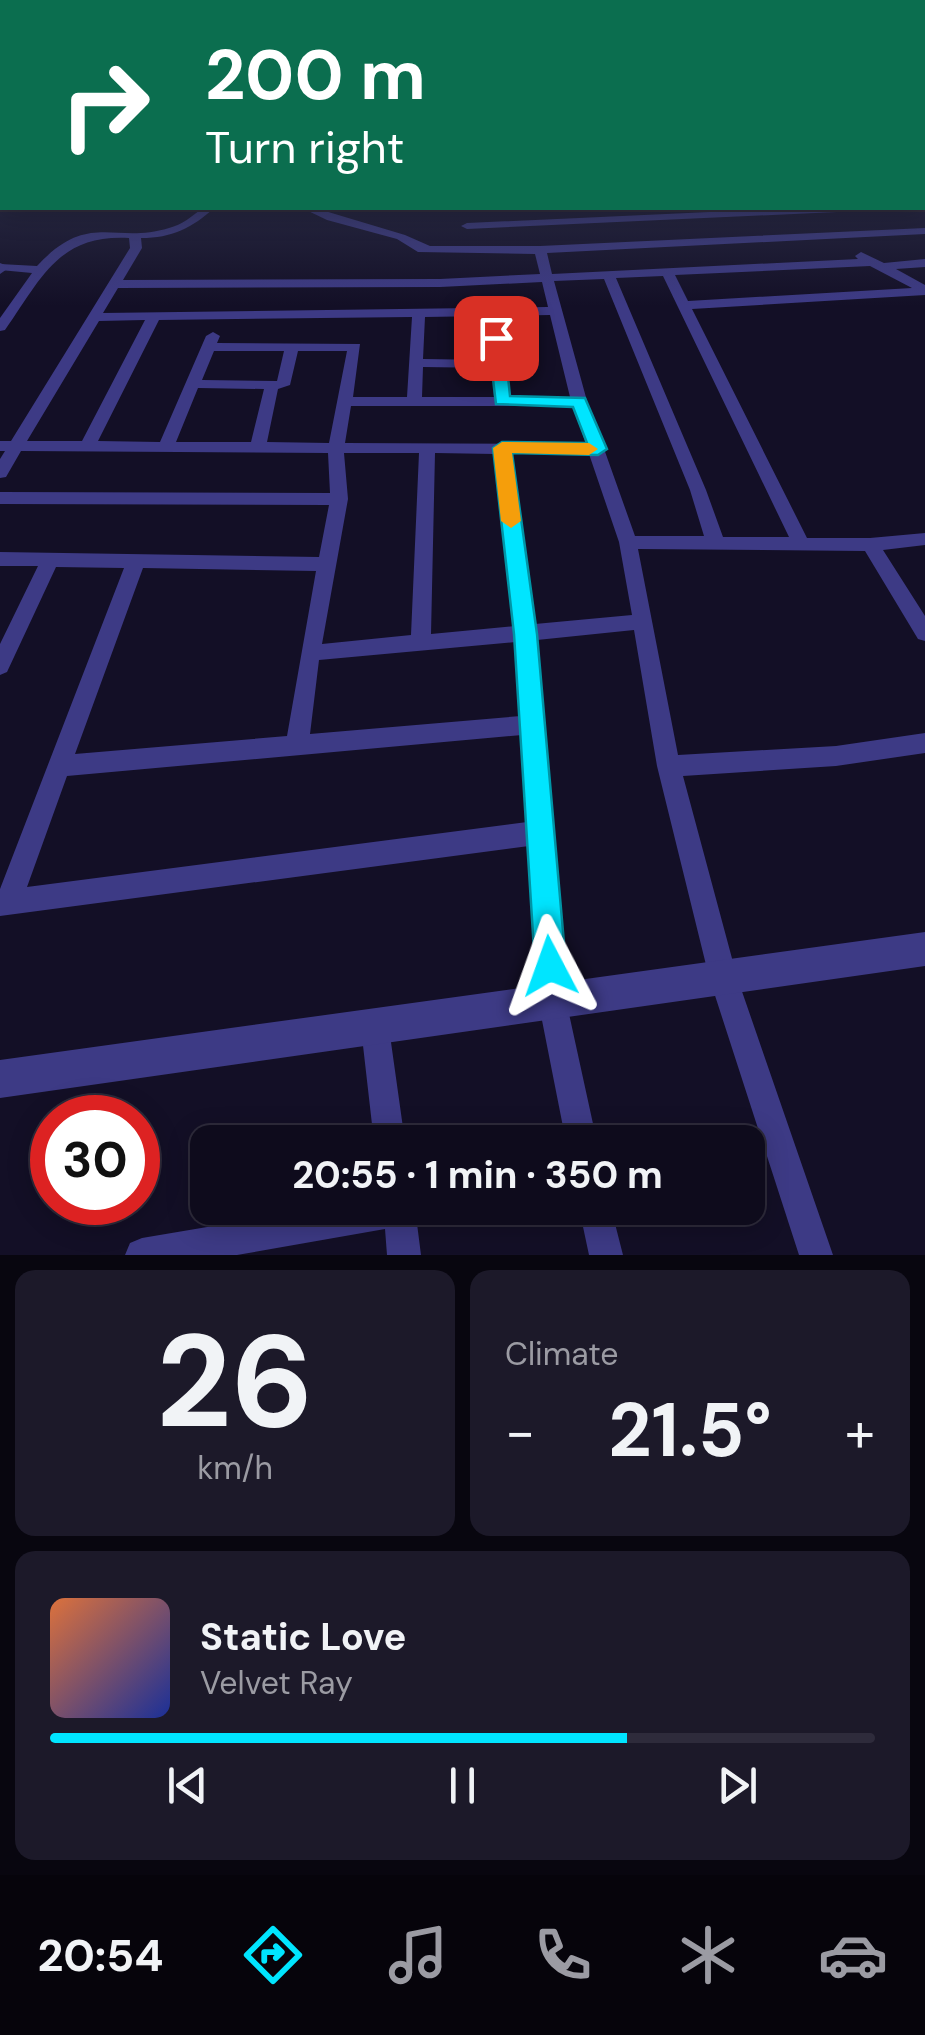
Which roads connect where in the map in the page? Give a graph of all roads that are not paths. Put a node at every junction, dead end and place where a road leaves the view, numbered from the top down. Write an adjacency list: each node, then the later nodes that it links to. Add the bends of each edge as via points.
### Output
1 (206, 210): 7 (street, via 178,230)
2 (312, 210): 10 (street, via 418,248)
3 (781, 210): 4 (street)
4 (732, 211): 5 (street); 9 (street)
5 (467, 226)
6 (925, 231): 8 (street)
7 (136, 235): 14 (street, via 94,233); 18 (street, via 136,248)
8 (830, 237): 9 (street); 12 (street)
9 (756, 240): 10 (street)
10 (540, 250): 17 (street)
11 (925, 263): 12 (street)
12 (876, 264): 15 (street); 19 (street)
13 (1, 268): 14 (street)
14 (40, 270): 27 (street)
15 (669, 274): 16 (street); 20 (street)
16 (610, 278): 17 (street); 51 (street)
17 (550, 280): 18 (street); 21 (street)
18 (115, 284): 26 (street)
19 (925, 290): 20 (street)
20 (686, 305): 53 (street)
21 (554, 311): 22 (street); 37 (street)
22 (493, 312): 23 (street); 31 (street)
23 (419, 313): 25 (street); 30 (street)
24 (154, 316): 25 (street); 26 (street); 39 (street)
25 (222, 316): 28 (street)
26 (93, 317): 38 (street)
27 (0, 327)
28 (208, 347): 29 (street); 32 (street)
29 (292, 348): 33 (street, via 283,384); 36 (street, via 355,347)
30 (418, 363): 31 (street); 34 (street)
31 (499, 364): 35 (street)
32 (192, 384): 33 (street); 40 (street)
33 (272, 384): 42 (street)
34 (414, 401): 35 (street); 36 (street)
35 (502, 401): 37 (street)
36 (346, 402): 41 (street)
37 (579, 402): 44 (street)
38 (8, 446): 39 (street); 46 (street)
39 (88, 446): 40 (street)
40 (166, 446): 42 (street)
41 (336, 446): 42 (street); 45 (street); 48 (street)
42 (258, 447)
43 (502, 448): 44 (street); 45 (street); 60 (street)
44 (598, 449): 50 (street)
45 (427, 450): 61 (street)
46 (0, 473)
47 (0, 498): 48 (street)
48 (339, 500): 57 (street)
49 (925, 539): 52 (street)
50 (628, 542): 51 (street); 58 (street)
51 (716, 544): 53 (street)
52 (870, 545): 53 (street); 59 (street)
53 (802, 546)
54 (0, 559): 55 (street)
55 (50, 560): 56 (street); 63 (street)
56 (136, 561): 57 (street); 67 (street)
57 (325, 564): 62 (street)
58 (641, 622): 60 (street); 68 (street)
59 (924, 630)
60 (526, 634): 61 (street); 64 (street)
61 (421, 645): 62 (street)
62 (310, 653): 66 (street)
63 (0, 666)
64 (531, 724): 66 (street); 69 (street)
65 (925, 744): 68 (street)
66 (297, 746): 67 (street)
67 (58, 766): 70 (street)
68 (669, 766): 72 (street)
69 (542, 832): 70 (street); 73 (street)
70 (4, 902)
71 (925, 950): 72 (street)
72 (723, 977): 73 (street); 85 (street)
73 (552, 1000): 74 (street); 77 (street)
74 (375, 1028): 75 (street); 76 (street)
75 (0, 1079)
76 (388, 1125)
77 (578, 1125)
78 (332, 1225): 81 (street)
79 (401, 1225): 83 (street)
80 (599, 1225): 84 (street)
81 (242, 1248): 82 (street)
82 (142, 1255)
83 (404, 1255)
84 (606, 1255)
85 (816, 1255)

